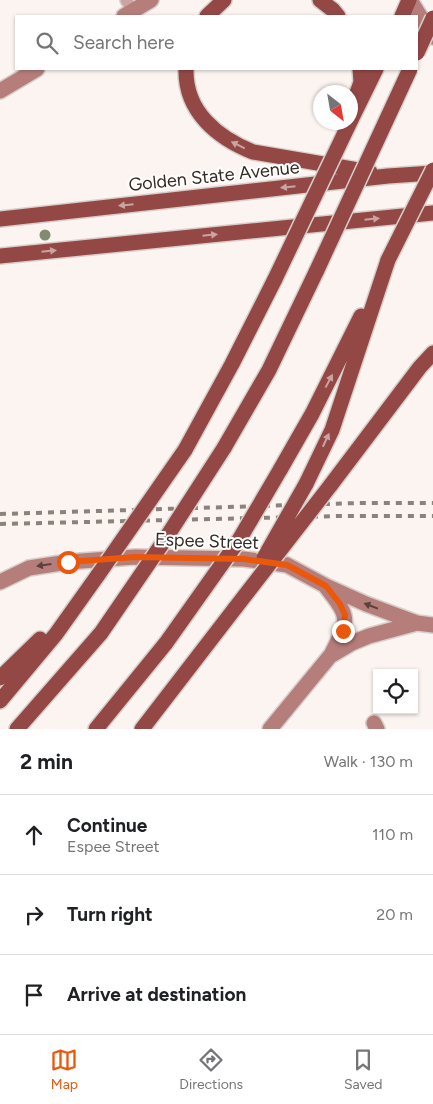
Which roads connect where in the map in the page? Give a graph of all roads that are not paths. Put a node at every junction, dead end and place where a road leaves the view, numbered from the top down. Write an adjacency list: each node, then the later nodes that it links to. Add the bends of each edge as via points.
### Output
1 (151, 0): 5 (street)
2 (224, 0): 6 (highway)
3 (320, 0): 7 (highway)
4 (410, 0): 8 (highway); 10 (street)
5 (128, 9)
6 (208, 15)
7 (337, 15)
8 (402, 15)
9 (433, 18): 11 (highway, bridge)
10 (433, 37)
11 (418, 51)
12 (35, 70): 18 (street)
13 (186, 70): 22 (highway, one-way to 13, via 253,152 236,145 202,116 189,88)
14 (360, 70): 17 (highway)
15 (375, 70): 19 (highway)
16 (410, 70): 37 (highway, bridge, via 269,370 224,448 101,632)
17 (358, 90)
18 (0, 91)
19 (358, 104)
20 (346, 130): 33 (highway, bridge, via 232,364 185,450 98,575)
21 (433, 172): 22 (highway, Golden State Avenue); 26 (highway, bridge)
22 (388, 176): 24 (highway, Golden State Avenue, one-way to 24)
23 (433, 213): 25 (highway, one-way to 23)
24 (0, 219)
25 (0, 256)
26 (388, 260): 30 (highway, one-way to 26, bridge, via 306,484 332,430); 38 (highway, one-way to 26, bridge, via 166,643 238,540 345,350)
27 (433, 353): 30 (highway, bridge)
28 (0, 582): 29 (street, Espee Street, one-way to 28, via 287,565 252,560 135,557 29,568)
29 (326, 586): 31 (street, Espee Street, one-way to 29); 34 (street, via 345,615 343,631)
30 (236, 607): 39 (highway)
31 (417, 623): 32 (street, Espee Street); 34 (street, via 369,636)
32 (433, 625)
33 (53, 632): 35 (highway); 36 (highway)
34 (330, 656): 40 (street)
35 (0, 678)
36 (0, 701)
37 (17, 729)
38 (96, 729)
39 (142, 729)
40 (270, 729)

